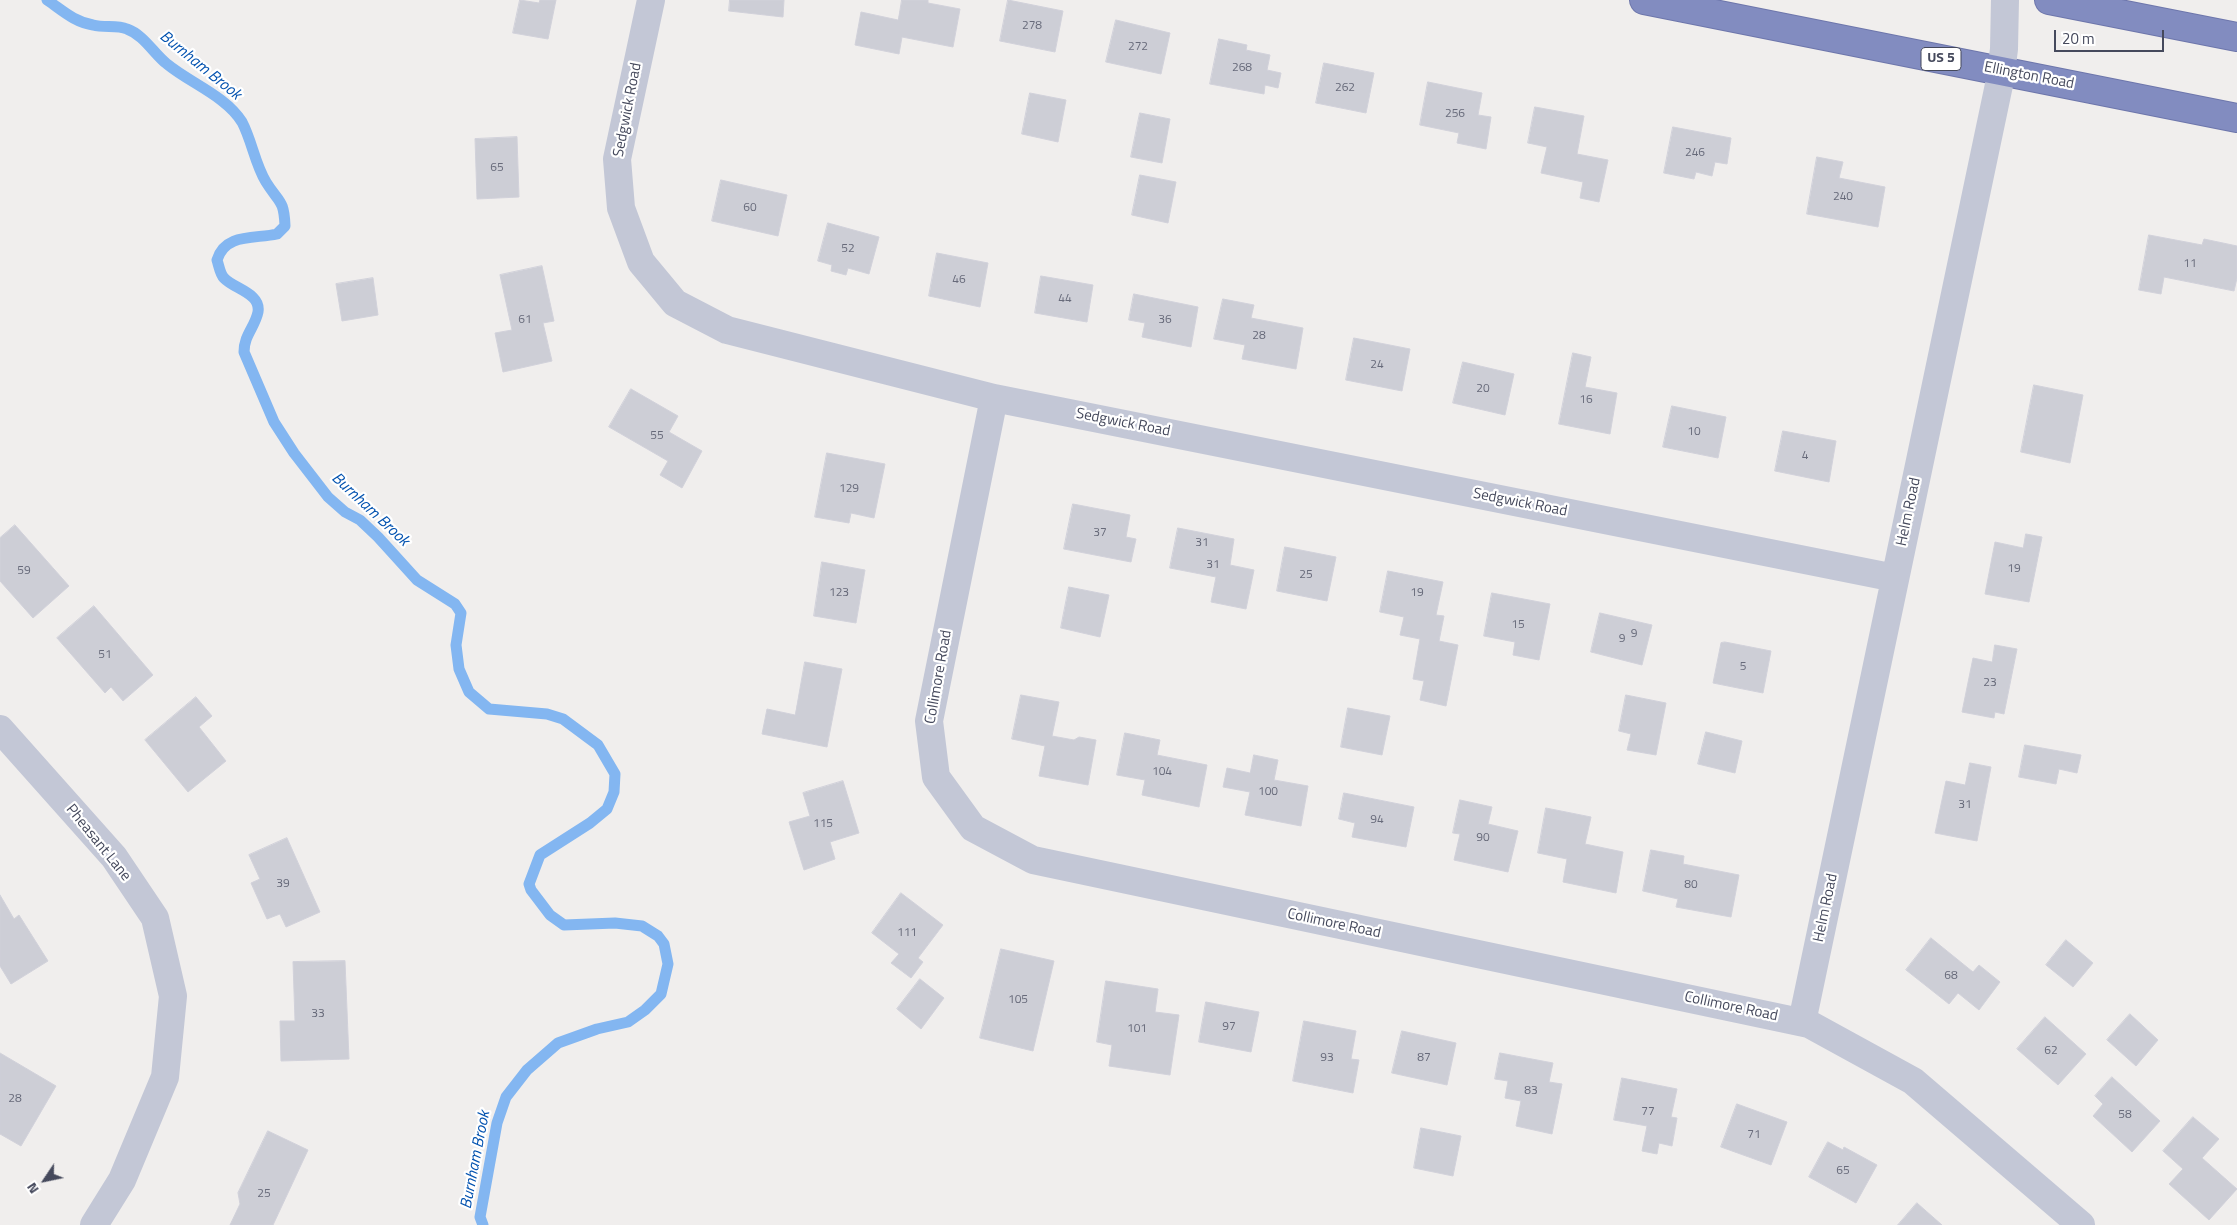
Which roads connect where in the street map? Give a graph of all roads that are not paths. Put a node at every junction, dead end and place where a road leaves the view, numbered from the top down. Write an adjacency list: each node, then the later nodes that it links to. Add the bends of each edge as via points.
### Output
1 (651, 0): 8 (street, Sedgwick Road, via 617,158 621,208 642,262 675,303 728,330)
2 (1644, 0): 6 (highway, Ellington Road / US 5)
3 (2005, 0): 6 (street, Helm Road)
4 (2049, 0): 5 (highway)
5 (2237, 37)
6 (2002, 71): 7 (highway, Ellington Road / US 5); 9 (street, Helm Road)
7 (2237, 118)
8 (994, 398): 9 (street, Sedgwick Road); 11 (street, Collimore Road, via 928,720 936,777 973,828 1033,860)
9 (1896, 578): 11 (street, Helm Road)
10 (0, 729): 12 (street, Pheasant Lane, via 114,857 155,918 174,996 165,1077 122,1180)
11 (1802, 1022): 13 (street, Collimore Road, via 1913,1081)
12 (94, 1225)
13 (2081, 1225)

